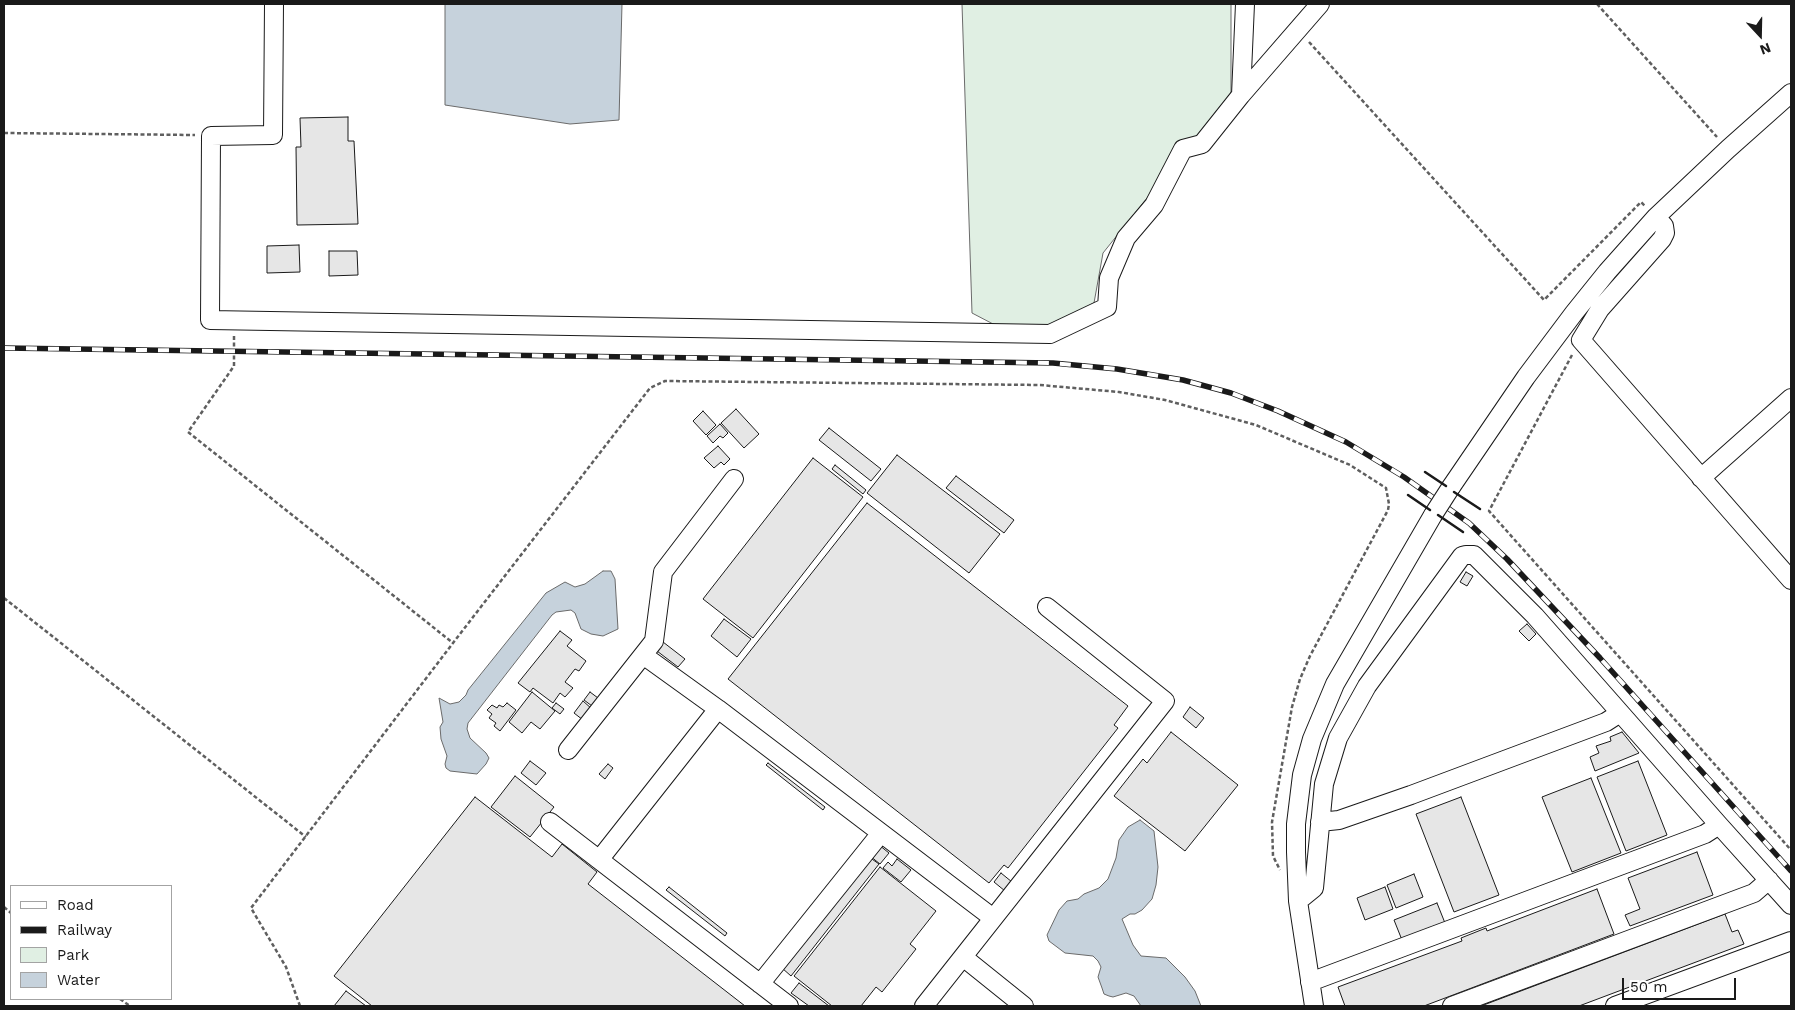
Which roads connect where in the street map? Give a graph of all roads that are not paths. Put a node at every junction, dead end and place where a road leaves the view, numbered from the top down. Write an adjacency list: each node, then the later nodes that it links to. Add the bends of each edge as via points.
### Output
1 (274, 4): 5 (street, via 273,135 211,136 210,320 1050,334 1107,307 1109,278 1126,238 1154,205 1183,149 1202,144)
2 (1245, 4): 5 (street)
3 (1320, 4): 5 (street)
4 (1791, 93): 6 (street)
5 (1241, 95)
6 (1656, 217): 8 (street, via 1664,226 1662,239 1600,309 1581,340); 22 (street, bridge, via 1574,313 1526,377 1433,515 1335,684 1312,739 1302,775 1296,824)
7 (1791, 398): 8 (street)
8 (1701, 478): 10 (street)
9 (734, 479): 12 (street, via 663,572 654,641)
10 (1791, 580)
11 (1047, 607): 24 (street, via 1165,701)
12 (643, 655): 13 (street); 15 (street)
13 (718, 709): 19 (street); 20 (street)
14 (1620, 713): 17 (street, via 1606,722 1411,795 1339,820); 17 (street, via 1534,616 1474,555 1466,554 1372,678 1351,713 1330,759); 18 (street)
15 (568, 750)
16 (550, 822): 20 (street)
17 (1320, 822): 22 (street, via 1314,888)
18 (1719, 825): 21 (street); 27 (street, via 1705,834)
19 (881, 833): 24 (street); 28 (street)
20 (598, 860): 28 (street)
21 (1769, 880): 23 (street); 33 (street, via 1754,893)
22 (1298, 901): 27 (street)
23 (1791, 905)
24 (994, 918): 26 (street)
25 (1791, 940): 34 (street)
26 (963, 958): 30 (street); 31 (street)
27 (1310, 982): 32 (street)
28 (760, 984): 29 (street)
29 (789, 1006)
30 (924, 1006)
31 (1024, 1006)
32 (1314, 1006)
33 (1452, 1006)
34 (1615, 1006)

